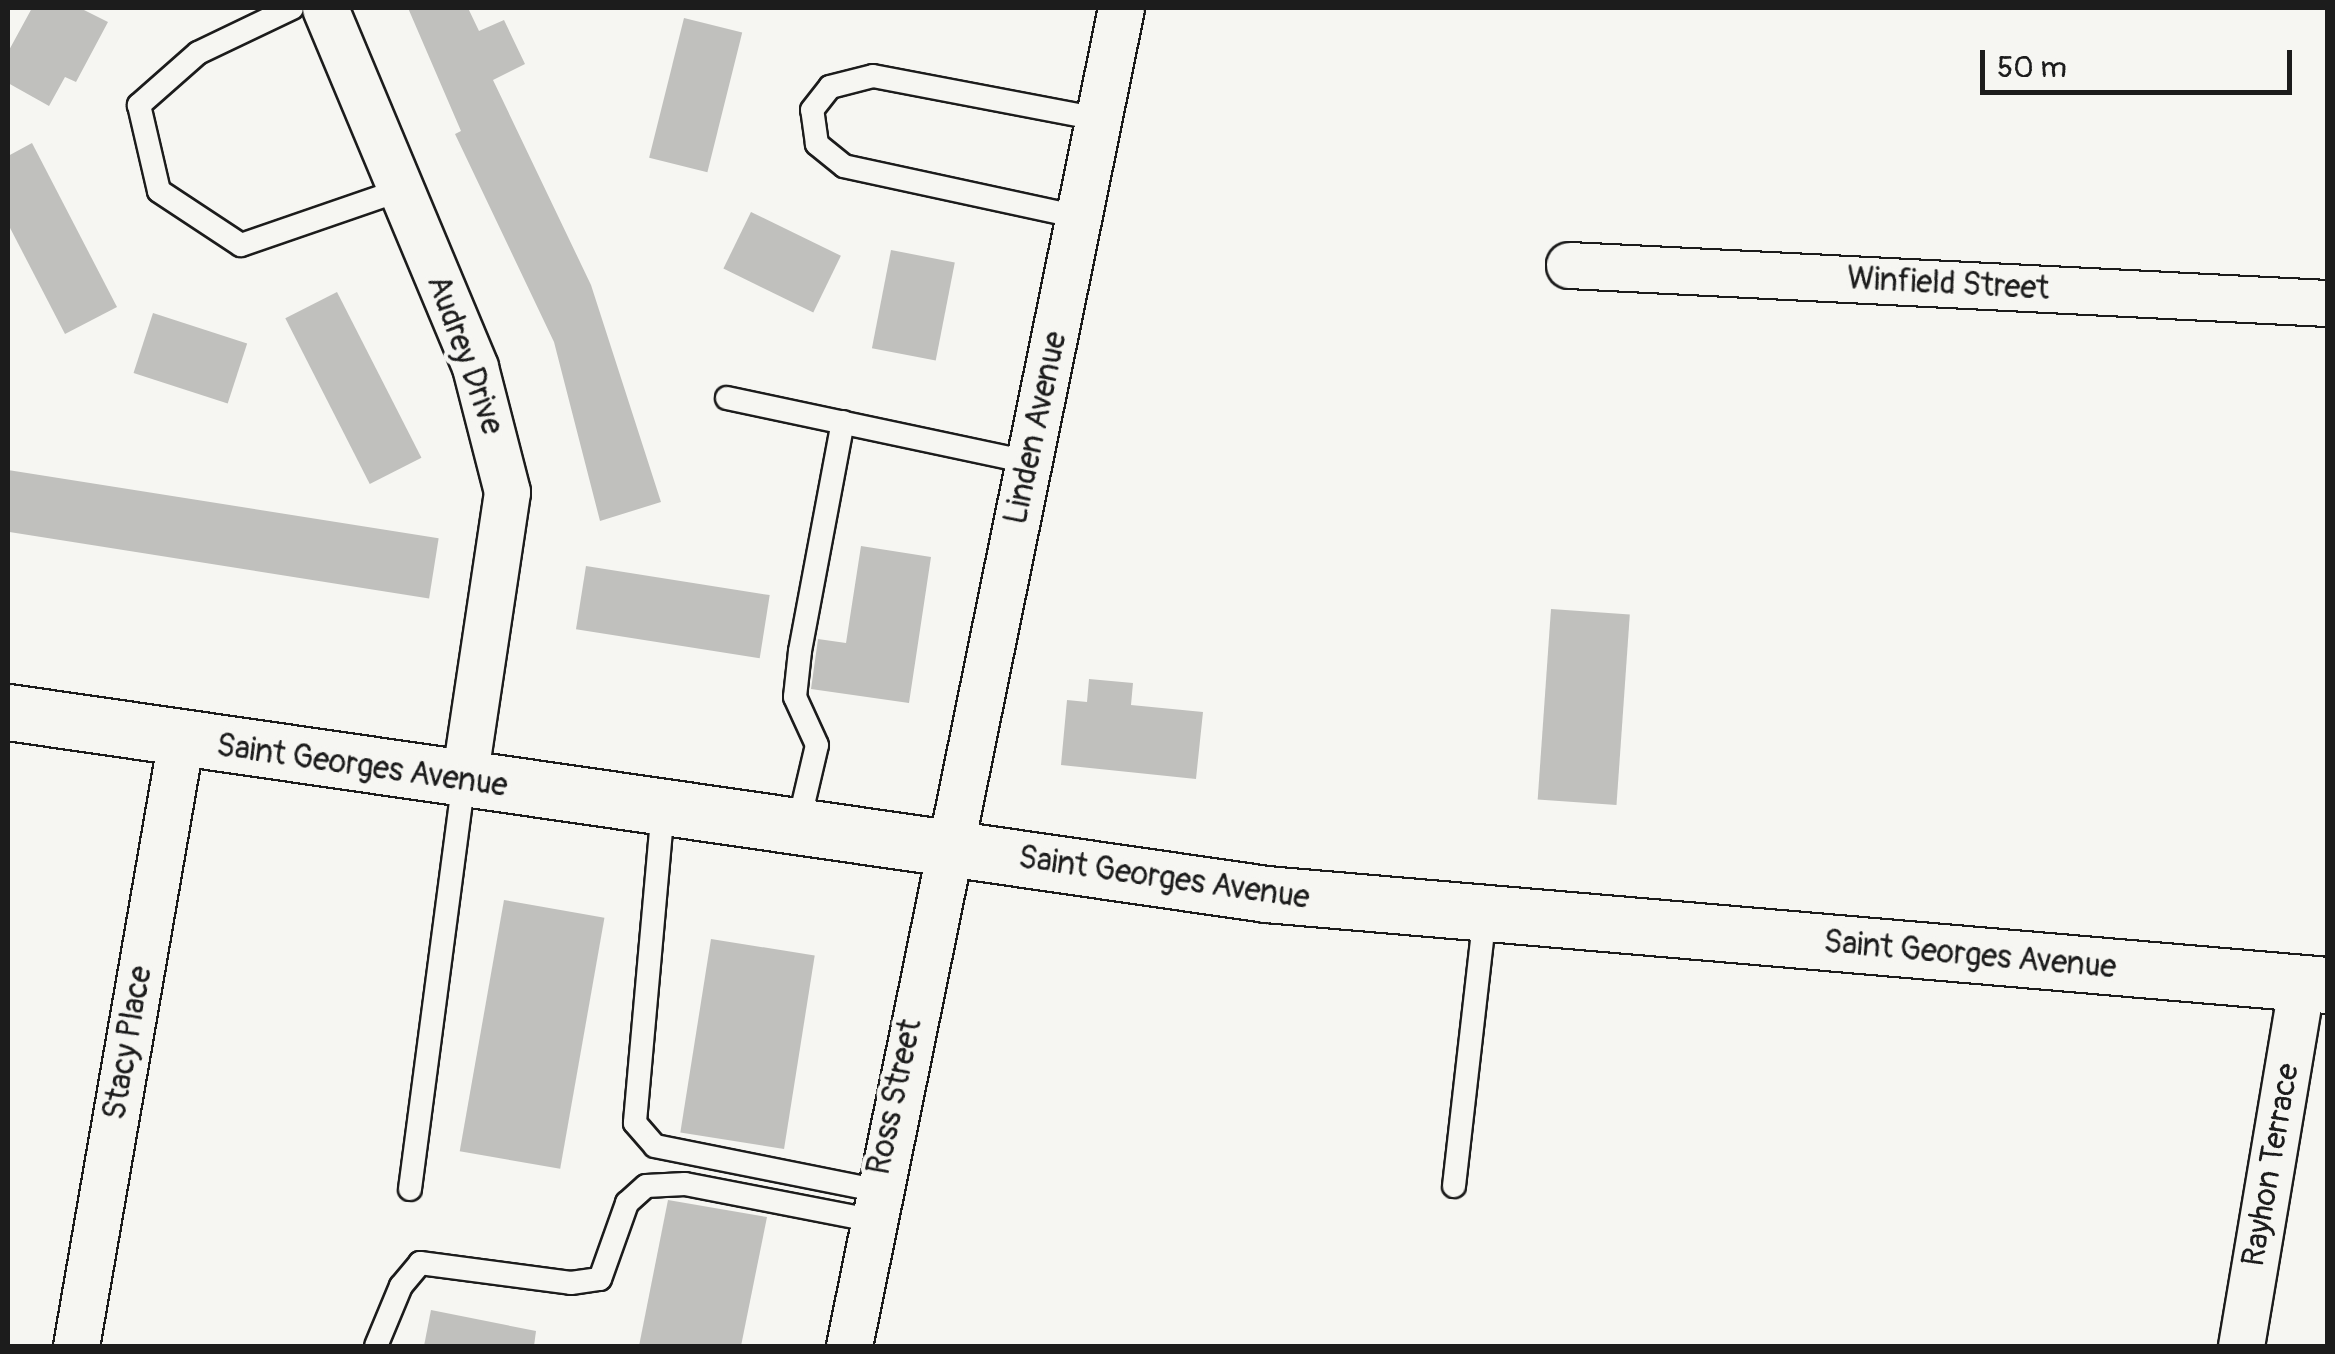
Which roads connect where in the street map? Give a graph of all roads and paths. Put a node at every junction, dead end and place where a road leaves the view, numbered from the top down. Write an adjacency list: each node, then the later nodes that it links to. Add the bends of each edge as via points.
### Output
1 (292, 8): 5 (lane, via 198,52 139,105 159,191 241,245)
2 (325, 8): 5 (street, Audrey Drive)
3 (1121, 8): 4 (street, Linden Avenue)
4 (1098, 119): 6 (street, Linden Avenue); 6 (lane, via 873,76 830,87 812,110 817,144 844,166)
5 (401, 190): 14 (street, Audrey Drive, via 475,368 508,492)
6 (1080, 217): 11 (street, Linden Avenue)
7 (1569, 265): 8 (street, Winfield Street)
8 (2328, 303)
9 (726, 398): 10 (lane)
10 (843, 422): 11 (lane); 16 (lane, via 800,652 795,697 816,728 817,745)
11 (1028, 462): 17 (street, Linden Avenue)
12 (8, 712): 13 (main road, Saint Georges Avenue)
13 (181, 740): 14 (main road, Saint Georges Avenue); 23 (street, Stacy Place)
14 (464, 781): 15 (main road, Saint Georges Avenue); 21 (lane)
15 (663, 808): 16 (main road, Saint Georges Avenue); 22 (lane, via 635,1124 654,1146)
16 (797, 827): 17 (main road, Saint Georges Avenue)
17 (947, 848): 18 (main road, Saint Georges Avenue, via 1266,894); 22 (street, Ross Street)
18 (1485, 913): 19 (main road, Saint Georges Avenue); 20 (lane)
19 (2315, 984): 26 (street, Rayhon Terrace)
20 (1454, 1186)
21 (410, 1188)
22 (873, 1205): 24 (lane, via 685,1184 646,1186 628,1203 600,1278 571,1283 420,1262 401,1286); 25 (street, Ross Street)
23 (76, 1346)
24 (376, 1346)
25 (849, 1346)
26 (2241, 1346)

